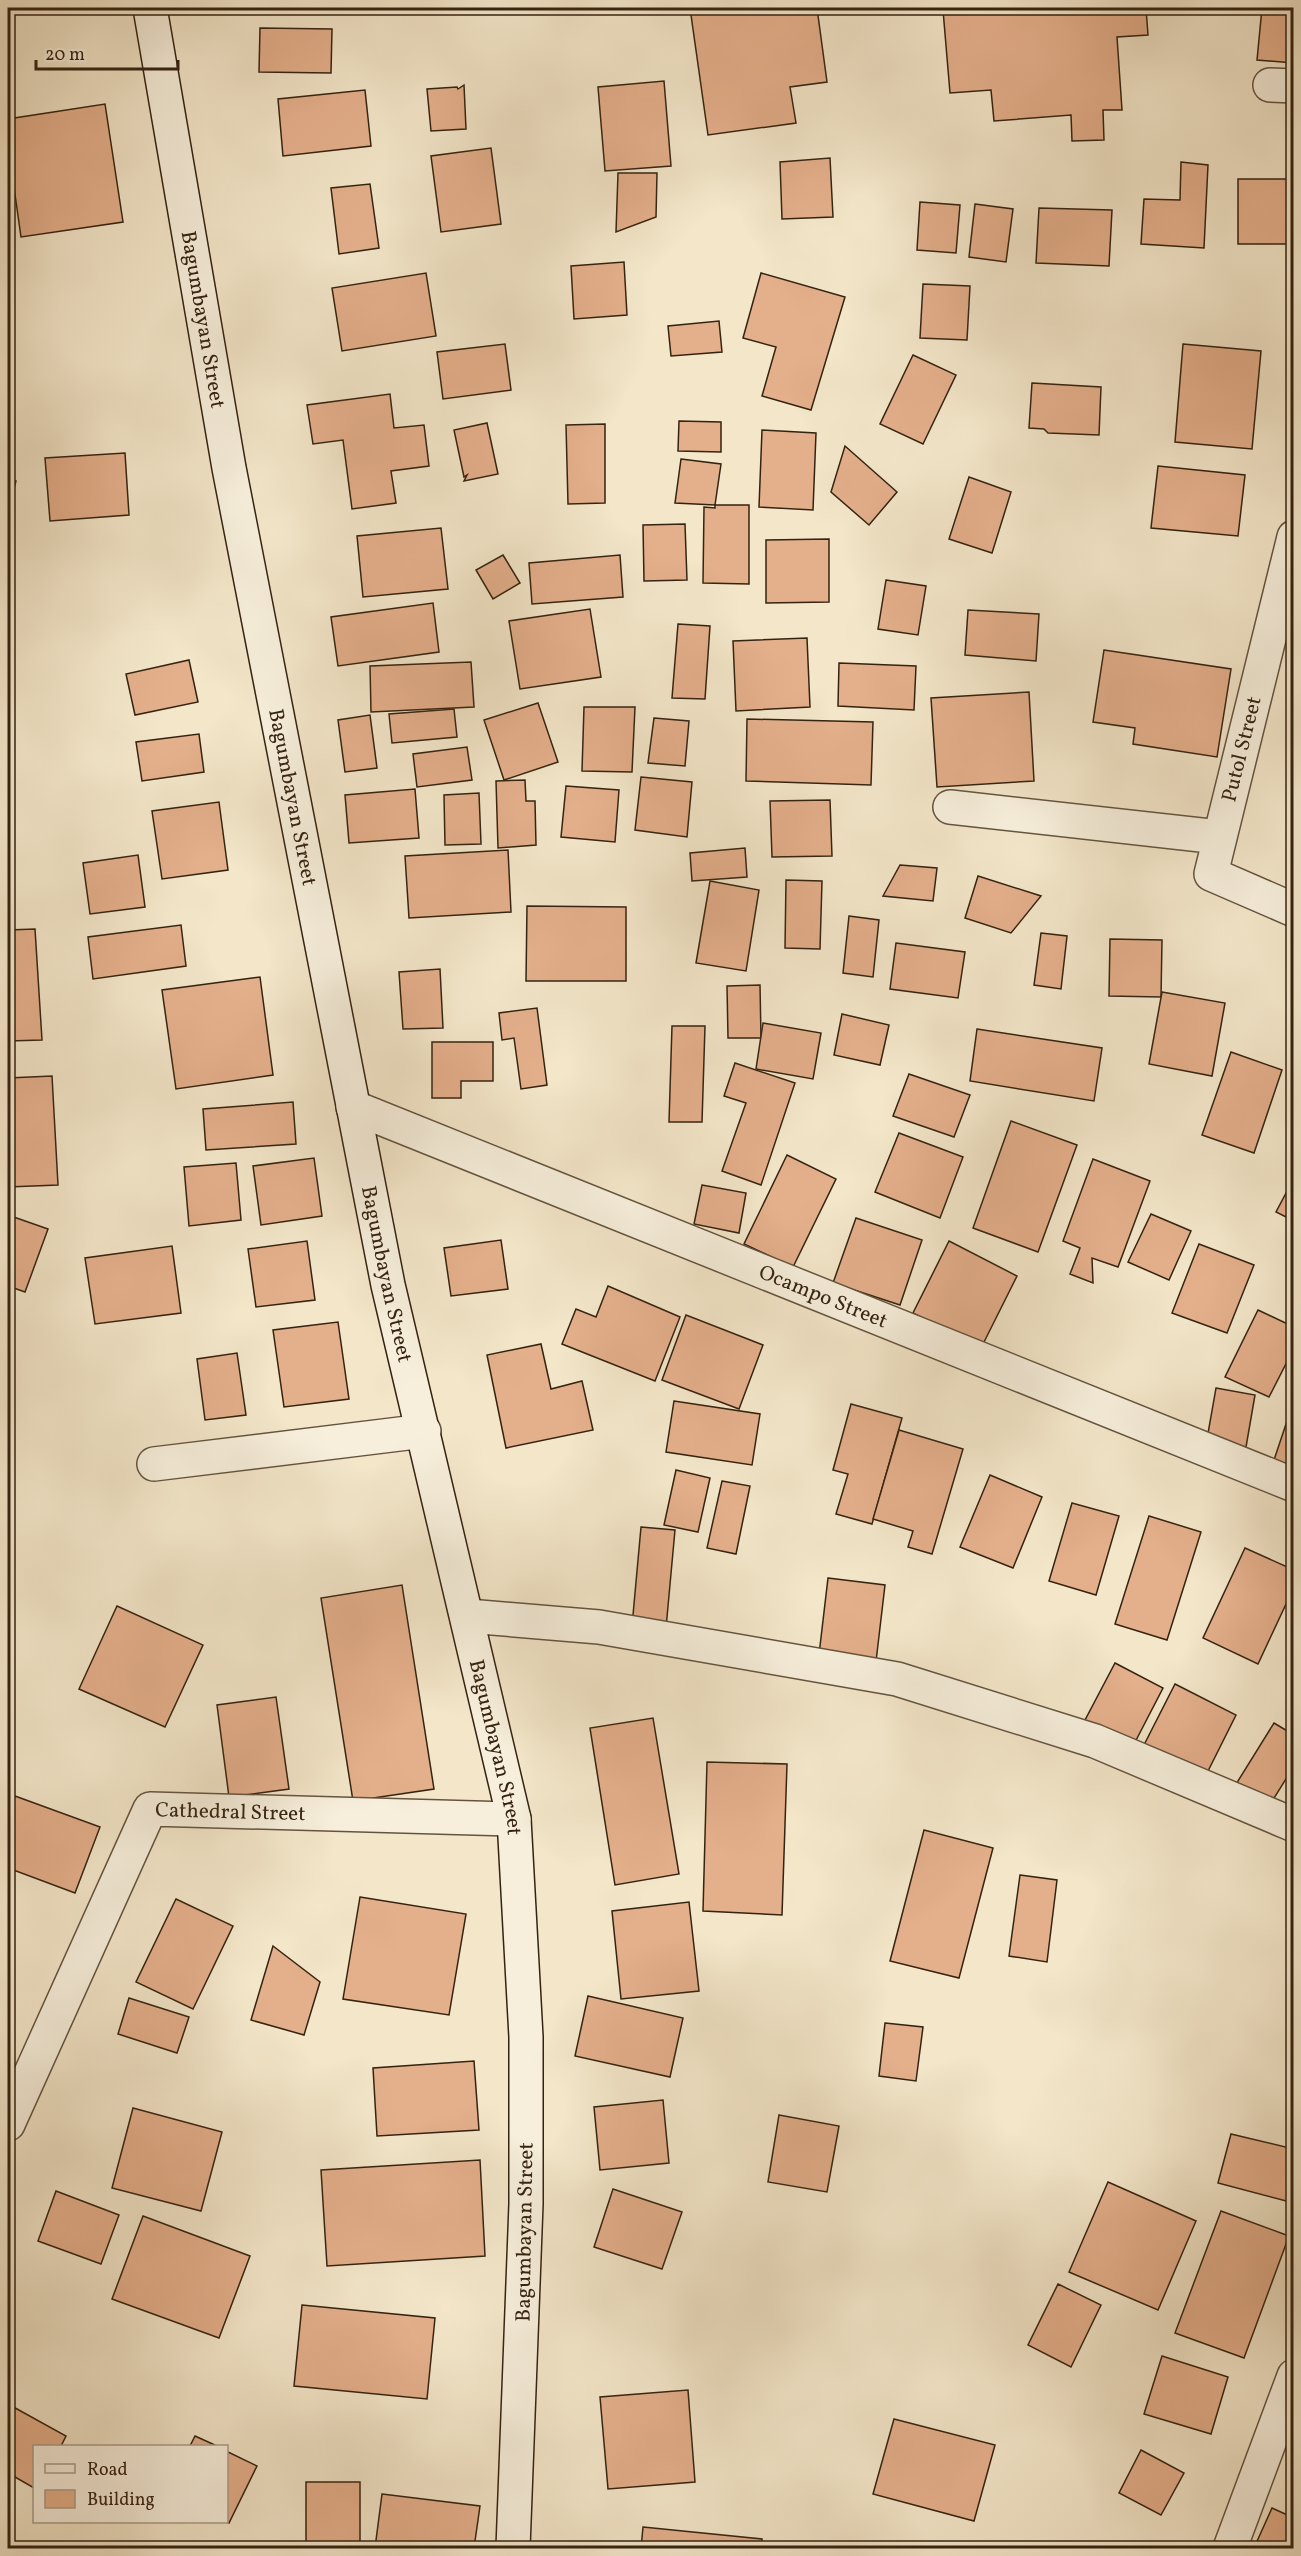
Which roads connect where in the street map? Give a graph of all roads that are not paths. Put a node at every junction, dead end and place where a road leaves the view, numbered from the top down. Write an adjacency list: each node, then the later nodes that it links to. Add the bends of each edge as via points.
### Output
1 (150, 8): 6 (street, Bagumbayan Street, via 230,468)
2 (1293, 537): 4 (street, Putol Street)
3 (950, 807): 4 (street)
4 (1219, 837): 5 (street, Putol Street, via 1211,874)
5 (1293, 910)
6 (353, 1107): 7 (street, Bagumbayan Street, via 388,1285); 9 (street, Ocampo Street)
7 (424, 1431): 8 (street); 10 (street, Bagumbayan Street)
8 (154, 1464)
9 (1293, 1485)
10 (468, 1616): 11 (street, Bagumbayan Street); 12 (street, via 599,1627 897,1679 1095,1741)
11 (514, 1819): 13 (street, Cathedral Street, via 150,1809); 15 (street, Bagumbayan Street, via 526,2037 526,2204)
12 (1293, 1825)
13 (8, 2124)
14 (1293, 2376): 16 (street)
15 (513, 2548)
16 (1230, 2548)

